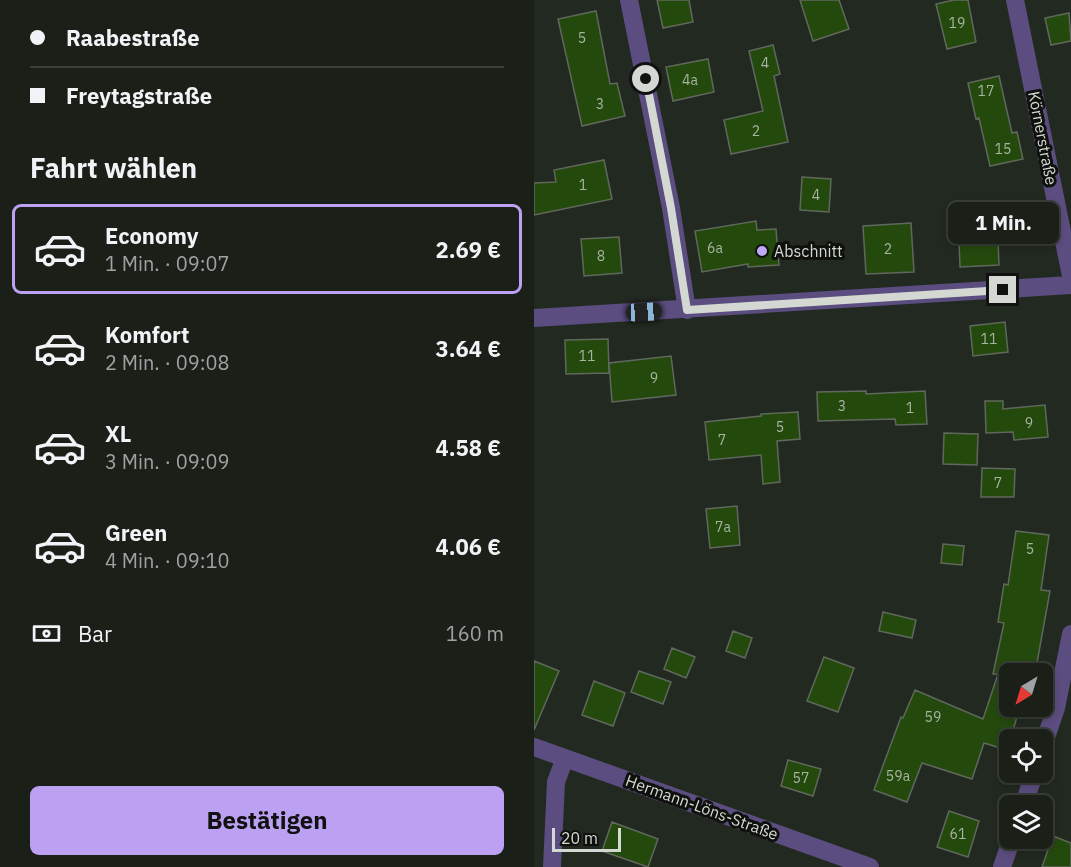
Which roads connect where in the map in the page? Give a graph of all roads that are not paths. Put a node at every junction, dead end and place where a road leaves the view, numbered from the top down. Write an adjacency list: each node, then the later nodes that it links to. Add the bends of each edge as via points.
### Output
1 (629, 0): 5 (street, via 671,208)
2 (1015, 0): 3 (street, Körnerstraße)
3 (1071, 276)
4 (1071, 285): 5 (street)
5 (687, 310): 6 (street)
6 (534, 318)
7 (1071, 634): 8 (street)
8 (1049, 729)
9 (534, 747): 10 (street, Hermann-Löns-Straße)
10 (565, 758): 12 (street, via 556,782); 13 (street, Hermann-Löns-Straße)
11 (1008, 849): 14 (street)
12 (552, 867)
13 (870, 867)
14 (1002, 867)

